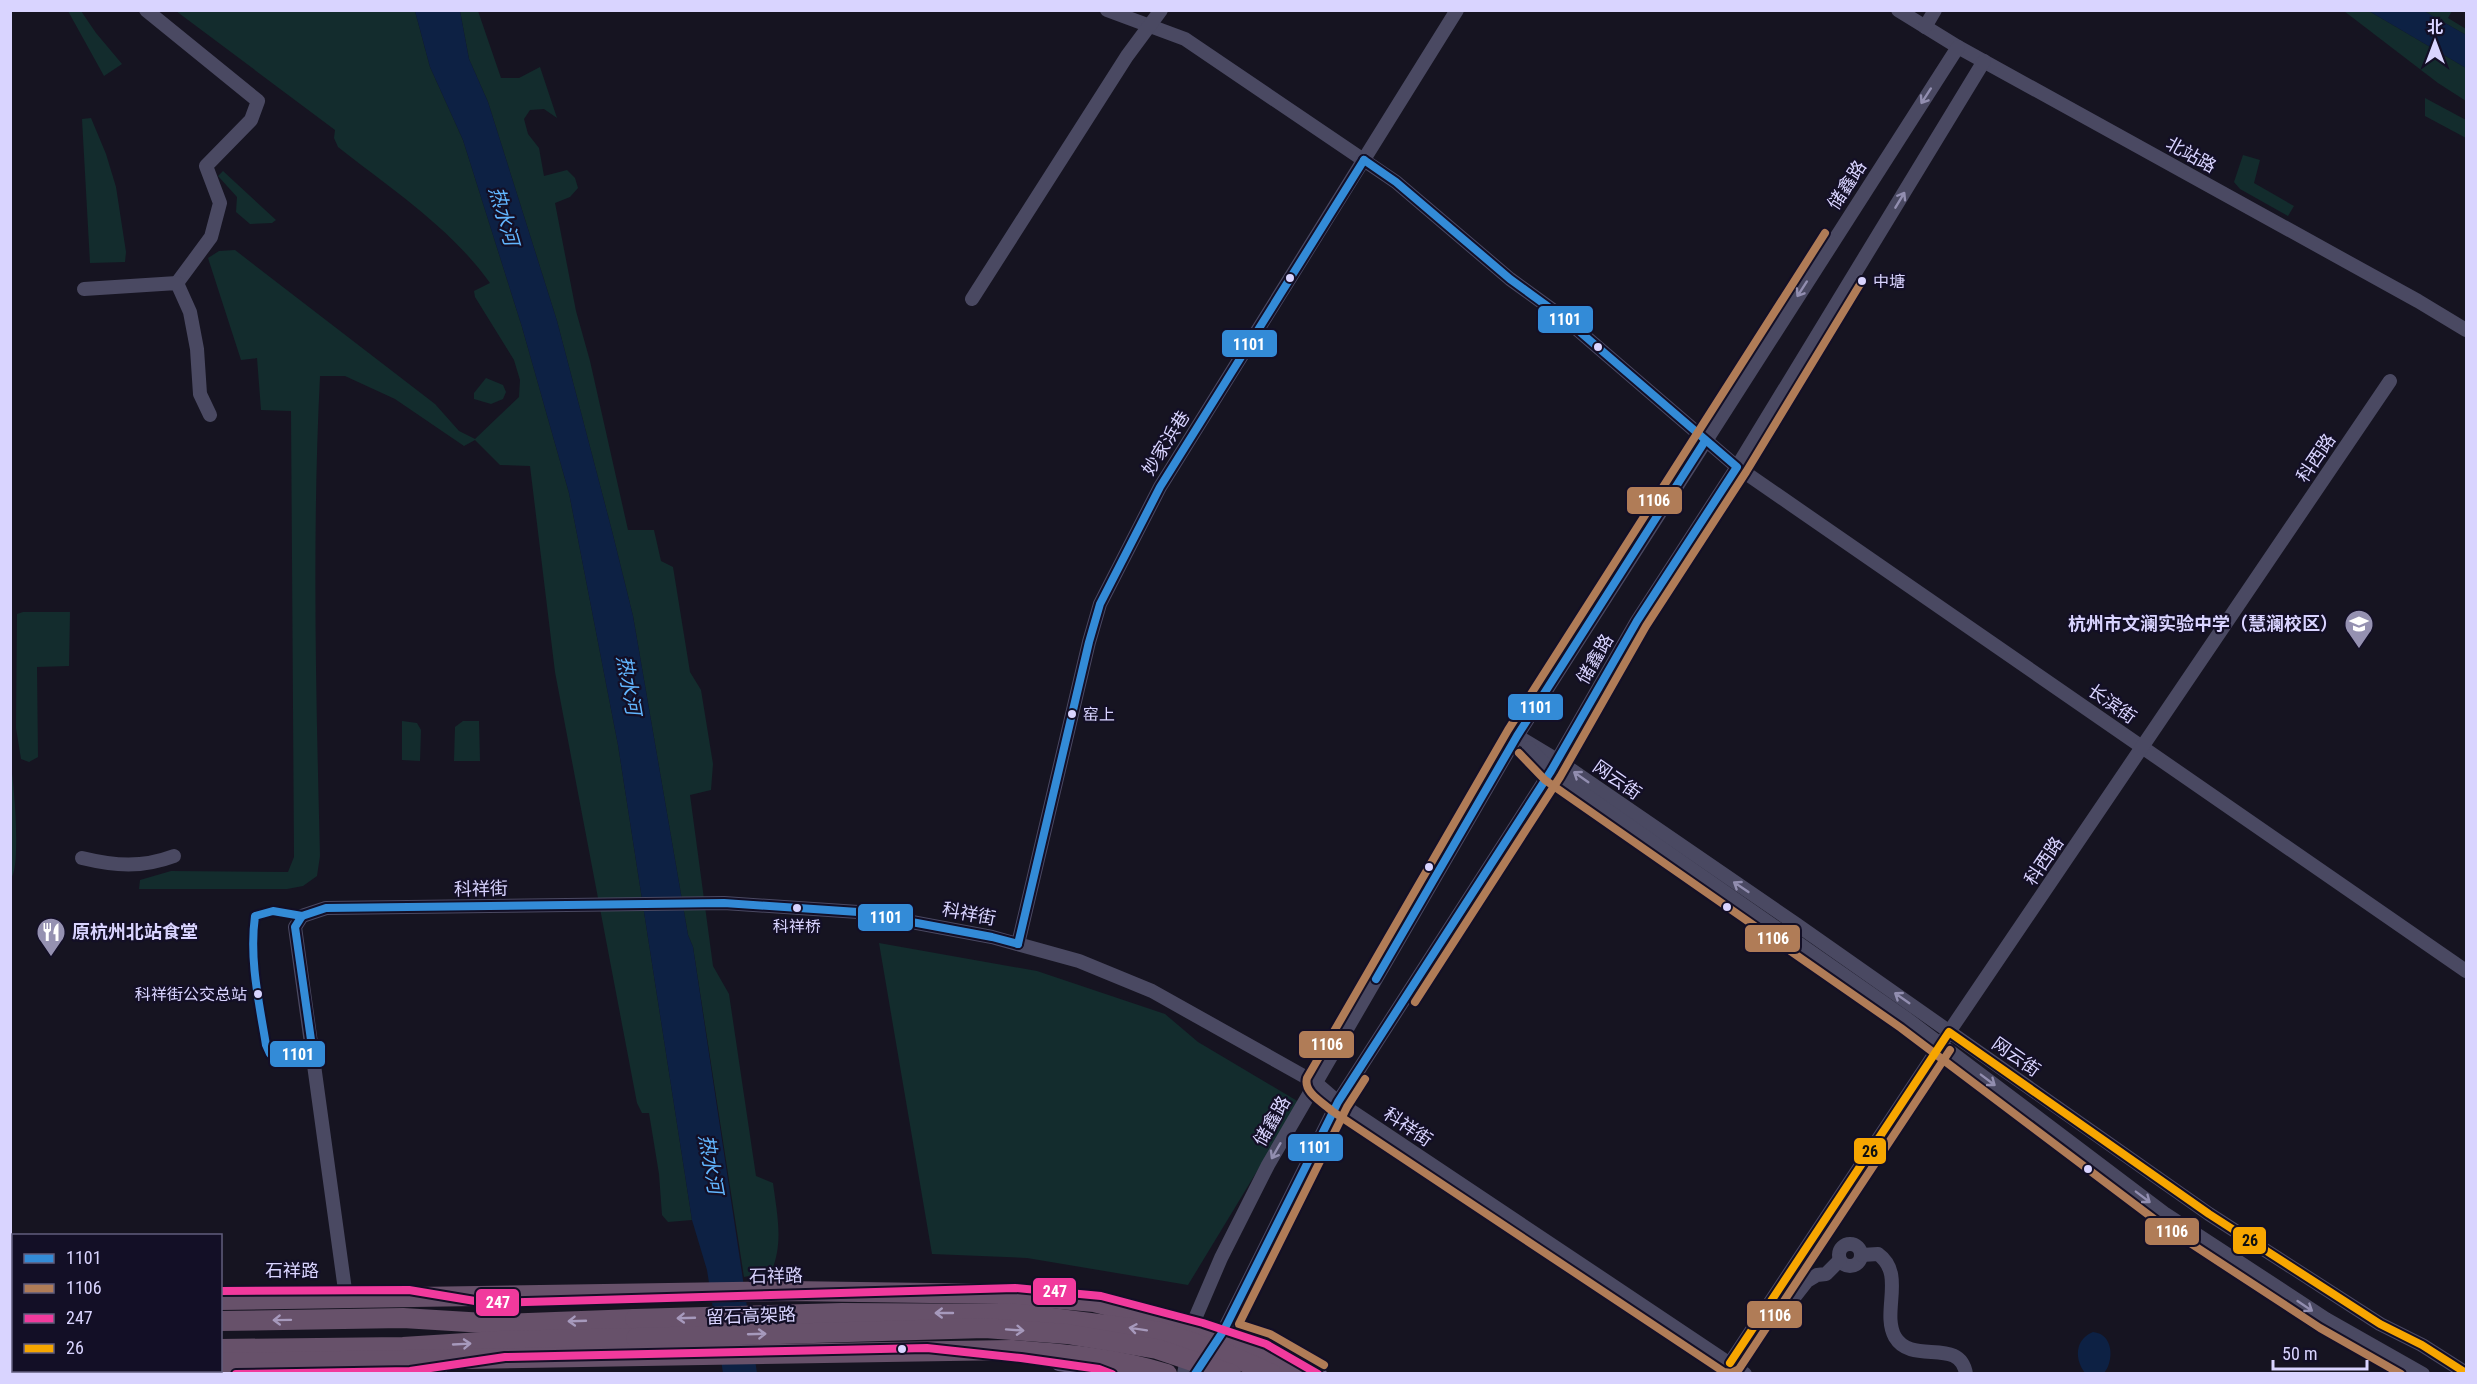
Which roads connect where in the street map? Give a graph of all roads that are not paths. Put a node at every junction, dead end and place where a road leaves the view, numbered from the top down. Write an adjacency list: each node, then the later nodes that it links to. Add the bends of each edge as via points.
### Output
1 (146, 10): 12 (street, via 258,101 251,120 206,166 220,203 211,237)
2 (1107, 10): 7 (street, 长滨街)
3 (1161, 10): 7 (street)
4 (1457, 10): 11 (street, 妙家浜巷)
5 (1898, 10): 8 (street, 北站路)
6 (1935, 10): 8 (street)
7 (1151, 27): 11 (street, 长滨街, via 1185,39); 14 (street, via 1127,56)
8 (1924, 27): 9 (street, 北站路)
9 (1958, 47): 10 (street, 北站路); 18 (street, 储鑫路, one-way to 18)
10 (1984, 61): 15 (street, 北站路); 19 (street, 储鑫路, one-way to 10)
11 (1364, 160): 18 (street, 长滨街, via 1565,319); 25 (street, 妙家浜巷, via 1160,487 1100,604)
12 (177, 283): 13 (street); 17 (street, via 190,312 200,394)
13 (84, 289)
14 (972, 299)
15 (2466, 330)
16 (2390, 381): 21 (street, 科西路)
17 (210, 415)
18 (1705, 441): 19 (street, 长滨街); 20 (street, 储鑫路)
19 (1737, 467): 21 (street, 长滨街); 22 (street, 储鑫路, via 1637,621)
20 (1517, 735): 22 (street, 网云街); 29 (street, 储鑫路)
21 (2142, 747): 26 (street, 长滨街); 27 (street, 科西路)
22 (1554, 766): 27 (street, 网云街, one-way to 22); 28 (street, 网云街); 30 (street, 储鑫路)
23 (174, 856): 24 (street, via 152,864 110,865)
24 (82, 858)
25 (1018, 944): 29 (street, 科祥街, via 1079,961 1152,991); 31 (street, 科祥街, via 858,912 724,903 326,908 302,916 296,927)
26 (2466, 971)
27 (1949, 1032): 28 (street, 科西路); 48 (street, 网云街, via 2210,1214 2380,1324)
28 (1941, 1044): 44 (street, 科西路); 61 (street, 网云街, one-way to 61, via 2164,1213 2326,1320)
29 (1316, 1083): 30 (street, 科祥街); 38 (street, 储鑫路, one-way to 38, via 1268,1165)
30 (1338, 1102): 40 (street, 储鑫路); 44 (street, 科祥街)
31 (345, 1290): 32 (main road, 石祥路); 38 (main road, 石祥路, via 409,1290 487,1303 1005,1287 1101,1296)
32 (222, 1293)
33 (222, 1293): 36 (highway)
34 (222, 1300): 57 (highway, 留石高架路, bridge, via 789,1291 1001,1294 1094,1302 1180,1323 1259,1351)
35 (1789, 1304): 60 (street, via 1807,1281 1826,1274 1840,1260 1839,1252 1847,1244 1859,1247 1862,1255 1878,1254 1890,1267 1891,1327 1902,1345 1910,1350 1955,1355)
36 (403, 1318): 37 (highway, 留石高架路, one-way to 37); 39 (highway, 留石高架路, one-way to 36)
37 (222, 1321)
38 (1194, 1321): 40 (main road, 石祥路); 53 (street, 储鑫路)
39 (635, 1329): 41 (highway, 留石高架路, one-way to 39); 55 (highway, 留石高架路, one-way to 55, bridge, via 986,1328 1067,1334 1157,1349); 56 (highway, 留石高架路, one-way to 39, bridge, via 1161,1332 1020,1314 842,1313)
40 (1224, 1330): 54 (street, 储鑫路); 58 (main road, 石祥路, via 1266,1344)
41 (403, 1347): 42 (highway, 留石高架路); 45 (highway, via 262,1358)
42 (222, 1349)
43 (222, 1363): 52 (highway, bridge, via 1012,1350 1072,1354)
44 (1730, 1363): 59 (street, 科祥街)
45 (222, 1370)
46 (105, 1372): 49 (highway)
47 (214, 1373): 50 (main road); 51 (main road, bridge, via 410,1371 505,1357 927,1348 1021,1358)
48 (2466, 1373)
49 (130, 1374)
50 (201, 1374)
51 (1114, 1374)
52 (1167, 1374)
53 (1184, 1374)
54 (1195, 1374)
55 (1231, 1374)
56 (1272, 1374)
57 (1302, 1374)
58 (1319, 1374)
59 (1745, 1374)
60 (1966, 1374)
61 (2423, 1374)

